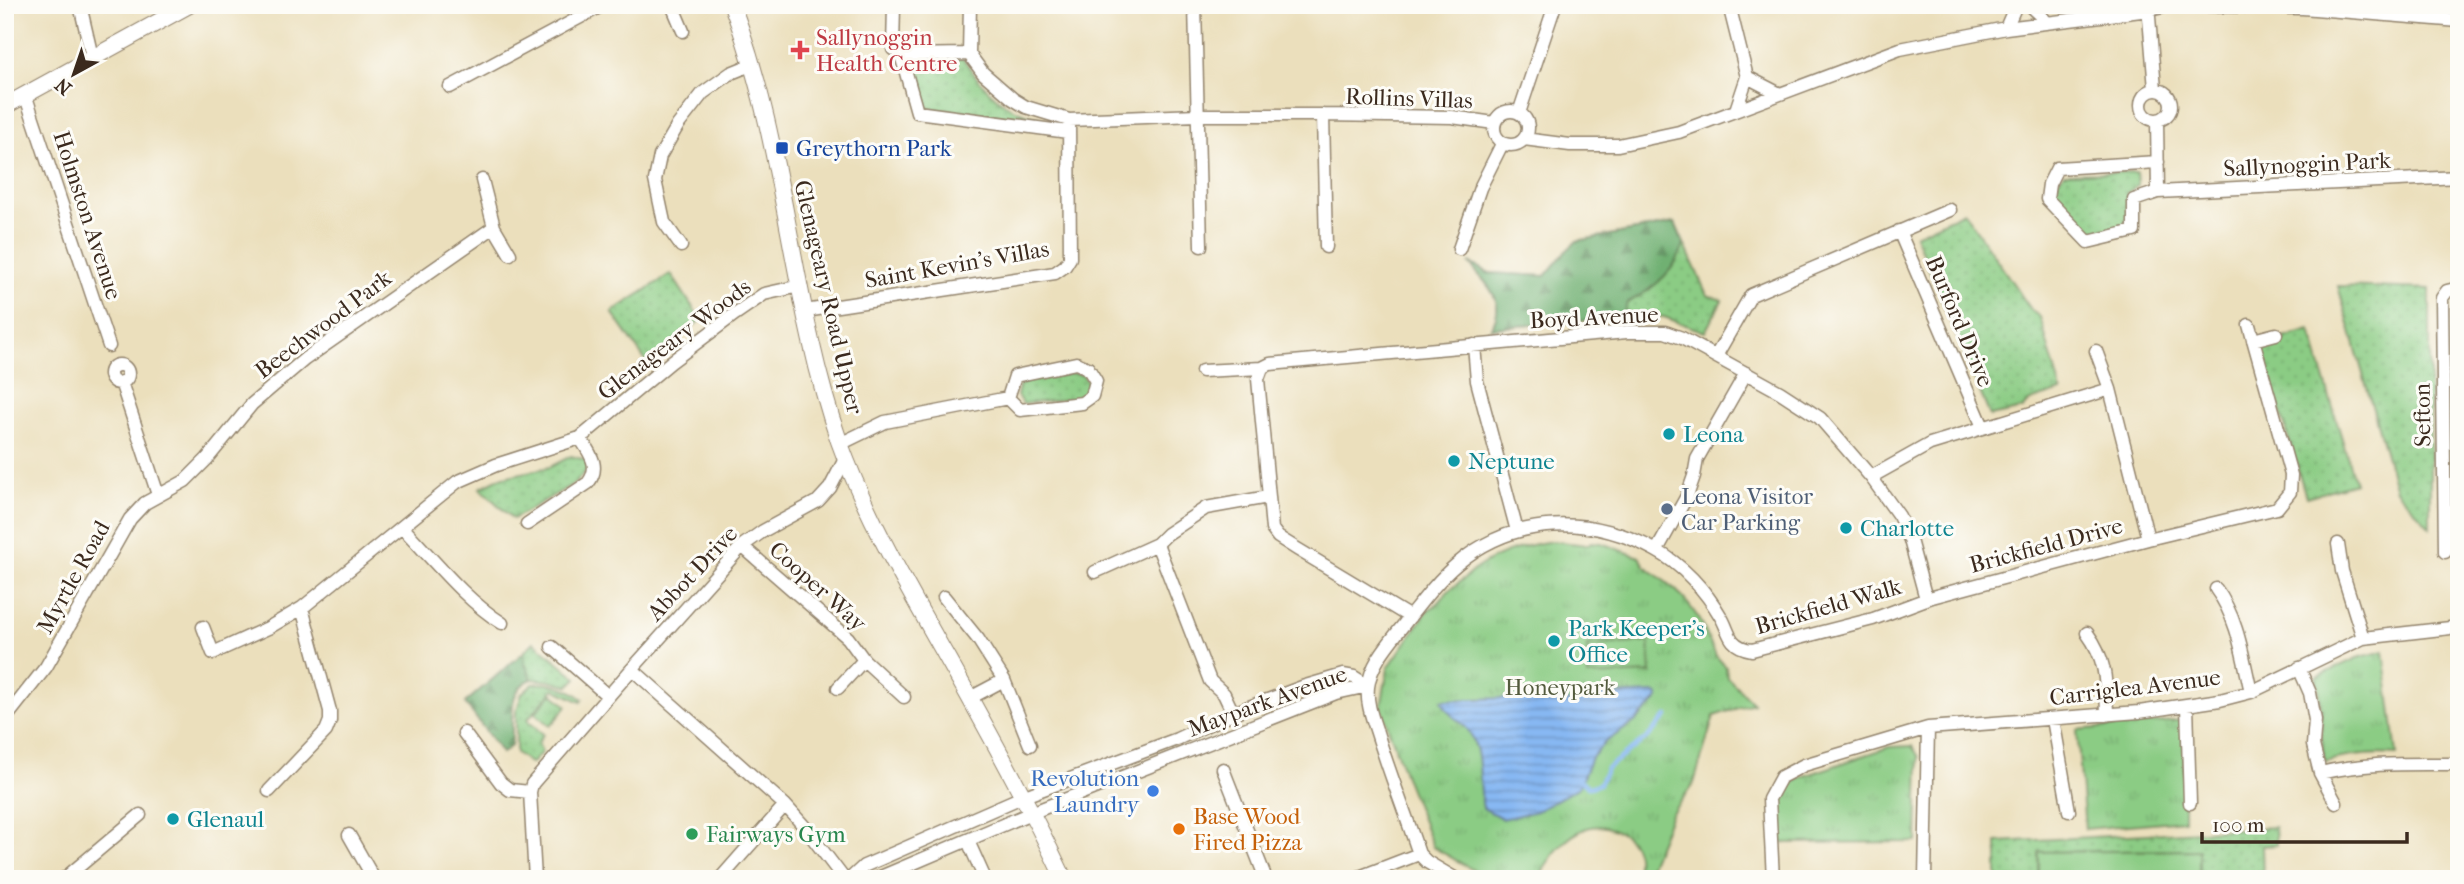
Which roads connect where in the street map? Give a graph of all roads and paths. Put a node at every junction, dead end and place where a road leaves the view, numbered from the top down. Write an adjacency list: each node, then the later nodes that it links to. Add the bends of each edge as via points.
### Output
1 (80, 5): 22 (street)
2 (189, 5): 22 (main road)
3 (603, 5): 25 (street)
4 (672, 5): 19 (street)
5 (732, 5): 23 (main road, Glenageary Road Upper)
6 (894, 5): 20 (street)
7 (970, 5): 21 (street)
8 (1195, 5): 32 (street)
9 (1555, 5): 31 (street)
10 (1729, 5): 24 (street)
11 (2016, 5): 18 (street)
12 (2029, 5): 17 (street)
13 (2173, 5): 14 (street); 15 (street)
14 (2303, 7): 16 (street)
15 (2148, 8): 17 (street); 26 (street)
16 (2459, 21)
17 (2047, 23): 18 (street)
18 (2006, 28): 27 (street, via 1900,49)
19 (683, 31)
20 (897, 52): 21 (street); 36 (street, via 917,113)
21 (969, 54): 36 (street, Rollins Villas, via 1013,99)
22 (92, 57): 28 (main road)
23 (753, 64): 46 (street, via 703,93 660,156 655,180 664,222); 51 (main road, Glenageary Road Upper)
24 (1747, 77): 27 (street); 30 (street)
25 (450, 87)
26 (2155, 89): 34 (street, via 2145,94 2141,105 2144,114); 34 (street, via 2167,93 2171,104 2169,113)
27 (1778, 93): 30 (street)
28 (26, 97): 29 (main road); 58 (street, Holmston Avenue)
29 (5, 106)
30 (1736, 110): 37 (street, via 1679,132 1618,145)
31 (1519, 114): 35 (street, via 1507,111); 37 (street, via 1528,128)
32 (1197, 115): 33 (street, Rollins Villas); 36 (street, Rollins Villas); 47 (street)
33 (1323, 115): 35 (street, Rollins Villas, via 1451,117); 48 (street, Rollins Villas)
34 (2157, 120): 39 (street)
35 (1494, 123): 38 (street, via 1494,135)
36 (1069, 126): 53 (street, Saint Kevin's Villas, via 1070,258 1065,267 1055,273)
37 (1524, 139): 38 (street, via 1514,145)
38 (1502, 144): 49 (street, via 1480,188)
39 (2158, 162): 42 (street); 42 (street, via 2057,168 2047,199 2088,242 2134,231 2134,200)
40 (2459, 177): 42 (street, Sallynoggin Park)
41 (482, 180): 44 (street)
42 (2158, 192)
43 (1950, 210): 45 (street)
44 (494, 227): 50 (street); 71 (street, Beechwood Park, via 305,359 253,404 185,481)
45 (1899, 231): 60 (street, via 1751,295); 67 (street, Burford Drive)
46 (681, 246)
47 (1201, 246)
48 (1326, 247)
49 (1459, 250)
50 (510, 254)
51 (800, 286): 53 (main road, Glenageary Road Upper); 68 (street, Glenageary Woods, via 764,294 735,314)
52 (2459, 288): 81 (street, Sefton, via 2442,298)
53 (805, 311): 69 (main road, Glenageary Road Upper, via 821,384)
54 (2249, 325): 56 (street)
55 (2276, 334): 56 (street)
56 (2253, 340): 76 (street, via 2291,475 2290,492 2277,508)
57 (1474, 345): 60 (street, Boyd Avenue, via 1665,332); 61 (street, Boyd Avenue); 75 (street, via 1477,381)
58 (109, 346)
59 (2096, 351): 65 (street, Brickfield Drive)
60 (1716, 356): 63 (street, Boyd Avenue)
61 (1262, 368): 62 (street, Boyd Avenue); 72 (street, via 1258,379)
62 (1202, 372)
63 (1746, 373): 70 (street, Boyd Avenue, via 1820,418); 80 (street, via 1697,459 1687,496)
64 (121, 382): 71 (street)
65 (2110, 389): 67 (street); 76 (street, Brickfield Drive)
66 (1008, 398): 66 (street, via 1020,410 1082,403 1092,396 1096,382 1088,368 1076,363 1016,376); 69 (street, via 885,422)
67 (1983, 427): 70 (street, via 1930,444)
68 (580, 438): 73 (street, via 594,461 593,477); 74 (street, Glenageary Woods, via 457,482)
69 (843, 450): 79 (street, Abbot Drive, via 825,495); 103 (main road, Glenageary Road Upper, via 884,546)
70 (1871, 477): 85 (street, Boyd Avenue, via 1910,540)
71 (158, 495): 107 (street, Myrtle Road, via 130,519 46,667)
72 (1268, 497): 77 (street, via 1206,508); 87 (street, via 1272,529 1278,537)
73 (527, 524)
74 (402, 527): 86 (street, Glenageary Woods); 88 (street, via 474,601)
75 (1517, 531): 80 (street, via 1579,524); 87 (street, via 1458,562)
76 (2148, 539): 85 (street, Brickfield Drive)
77 (1157, 544): 82 (street); 105 (street, via 1210,681 1224,694)
78 (2338, 544): 92 (street)
79 (742, 546): 94 (street, Cooper Way, via 848,638); 96 (street, Abbot Drive)
80 (1657, 550): 85 (street, Brickfield Walk, via 1695,581 1720,614 1733,642 1742,648 1754,649 1873,619)
81 (2445, 552)
82 (1095, 572)
83 (2216, 589): 100 (street, via 2237,635)
84 (944, 597): 97 (street)
85 (1926, 599)
86 (302, 608): 89 (street, Glenageary Woods, via 213,653); 117 (street, via 330,721 327,731)
87 (1410, 617): 98 (street, via 1377,662)
88 (502, 623)
89 (203, 627)
90 (2459, 627): 92 (street, Carriglea Avenue)
91 (2087, 634): 106 (street, via 2105,672)
92 (2363, 638): 95 (street, Carriglea Avenue)
93 (552, 647): 101 (street)
94 (864, 660): 99 (street, Cooper Way); 102 (street, Cooper Way)
95 (2299, 668): 100 (street, Carriglea Avenue); 116 (street, via 2310,692 2313,745)
96 (632, 669): 101 (street, Abbot Drive); 122 (street)
97 (1004, 680): 103 (street); 112 (street)
98 (1368, 686): 105 (street, Maypark Avenue, via 1343,676); 113 (street, Maypark Avenue, via 1336,693); 128 (street, via 1372,717)
99 (838, 688)
100 (2251, 692): 104 (street, Carriglea Avenue)
101 (608, 696): 118 (street, Abbot Drive, via 537,776)
102 (904, 697)
103 (970, 698): 119 (main road, Glenageary Road Upper)
104 (2187, 705): 106 (street, Carriglea Avenue); 120 (street)
105 (1233, 713): 111 (street, Maypark Avenue)
106 (2107, 715): 108 (street, Carriglea Avenue)
107 (5, 719)
108 (2053, 719): 109 (street, Carriglea Avenue); 123 (street)
109 (1928, 728): 141 (street, Carriglea Avenue, via 1804,765 1781,777 1769,799); 142 (street)
110 (464, 733): 118 (street, via 501,783 510,790)
111 (1177, 739): 113 (street, Maypark Avenue); 119 (street, Maypark Avenue)
112 (1030, 745)
113 (1184, 754): 124 (street, Maypark Avenue)
114 (2459, 764): 116 (street, via 2380,763)
115 (1223, 769): 138 (street)
116 (2320, 773): 121 (street)
117 (269, 791)
118 (530, 792): 131 (street)
119 (1023, 797): 124 (main road, Glenageary Road Upper); 134 (street, Maypark Avenue, via 864,866)
120 (2190, 803)
121 (2336, 803)
122 (785, 805): 132 (street); 133 (street)
123 (2069, 811)
124 (1031, 813): 127 (street, Maypark Avenue); 137 (main road, Glenageary Road Upper)
125 (140, 815): 129 (street)
126 (349, 835): 130 (street)
127 (968, 841): 135 (street, Maypark Avenue); 136 (street)
128 (1419, 854): 139 (street); 140 (street)
129 (64, 879)
130 (374, 879)
131 (535, 879)
132 (720, 879)
133 (844, 879)
134 (850, 879)
135 (876, 879)
136 (985, 879)
137 (1064, 879)
138 (1266, 879)
139 (1354, 879)
140 (1456, 879)
141 (1773, 879)
142 (1925, 879)

